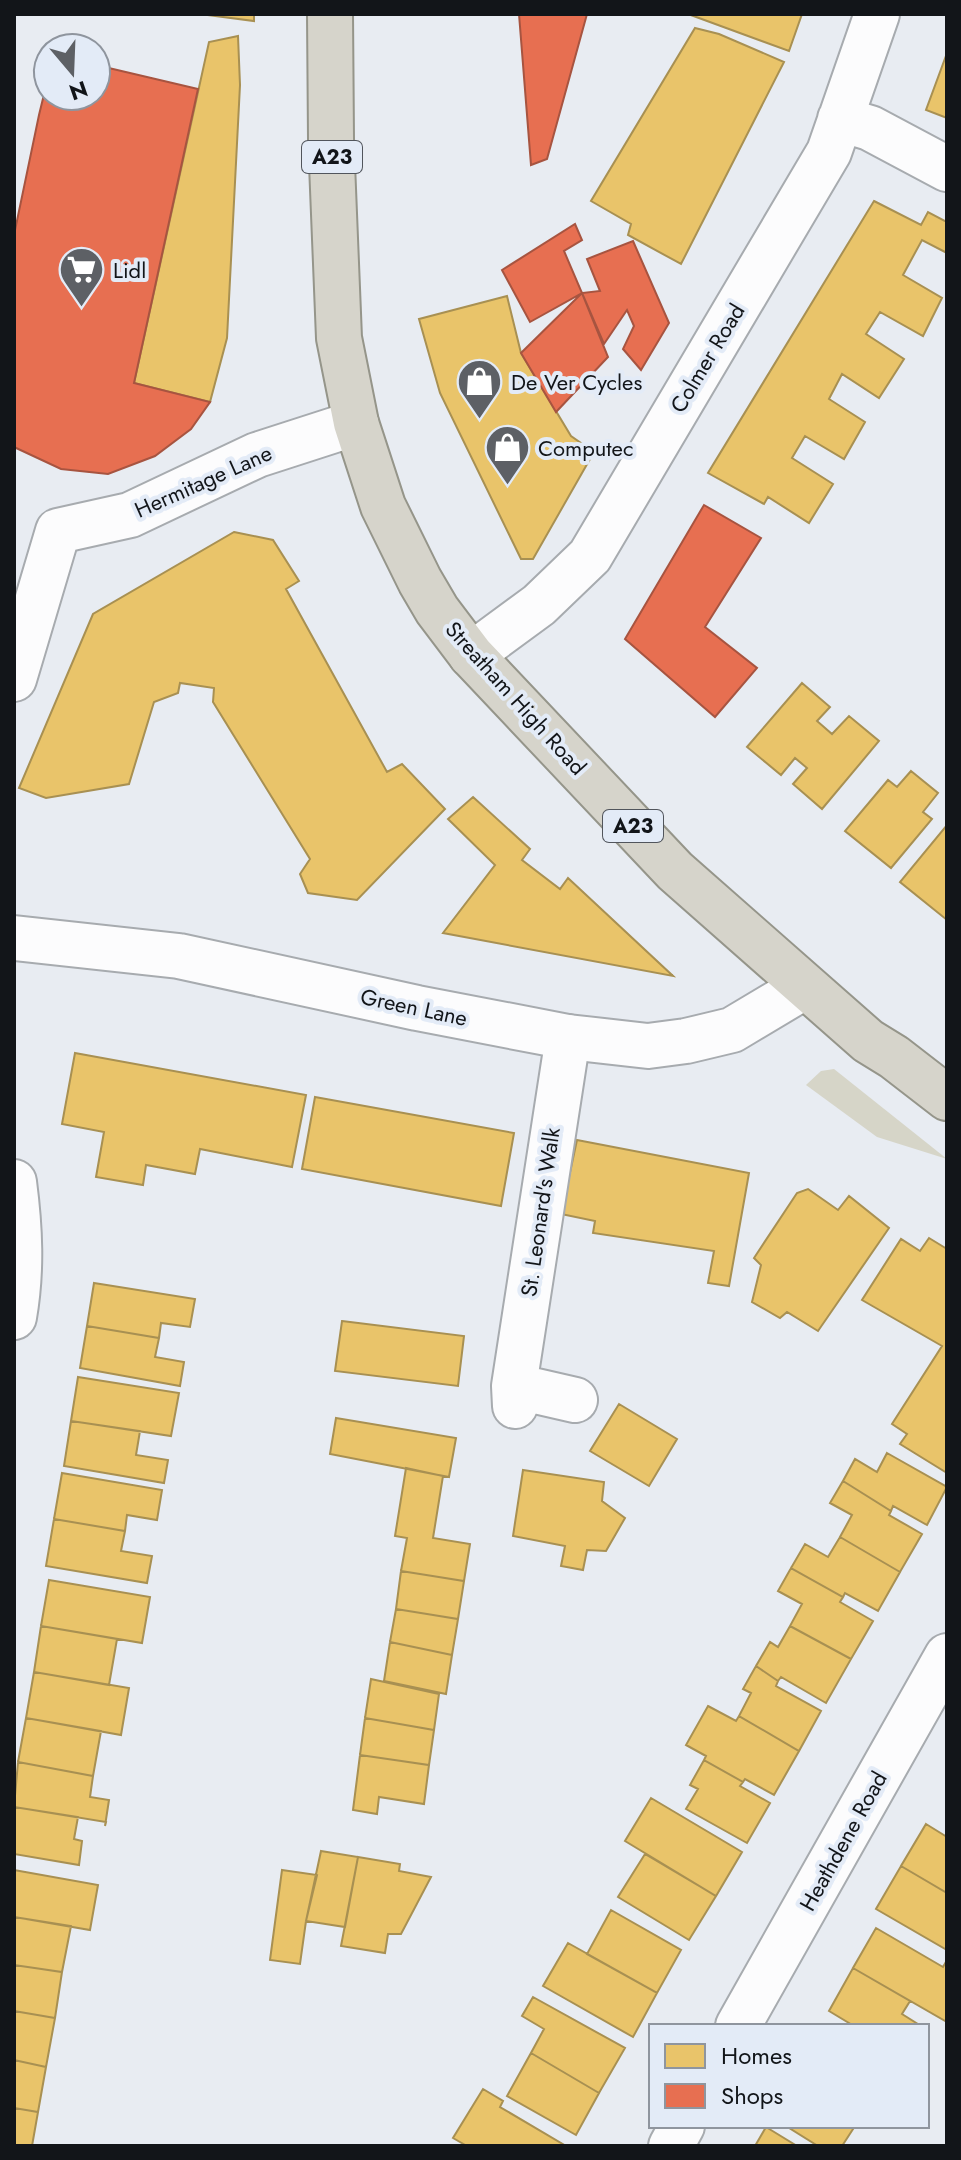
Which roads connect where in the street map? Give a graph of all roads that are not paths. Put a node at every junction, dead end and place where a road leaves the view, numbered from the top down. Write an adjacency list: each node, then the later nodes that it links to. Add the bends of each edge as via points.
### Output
1 (330, 14): 5 (highway, Streatham High Road / A23, via 339,338)
2 (877, 14): 3 (street, Colmer Road)
3 (840, 119): 4 (street, via 870,128); 6 (street, Colmer Road, via 829,152 590,556 539,605)
4 (947, 169)
5 (356, 423): 6 (highway, Streatham High Road / A23, via 383,506 420,581); 7 (street, Hermitage Lane, via 257,455 130,515 58,531)
6 (471, 655): 9 (highway, Streatham High Road / A23, via 675,871)
7 (14, 679)
8 (14, 938): 10 (street, Green Lane, via 179,956)
9 (804, 987): 10 (street, Green Lane, via 732,1030 686,1041 648,1046); 11 (highway, Streatham High Road / A23)
10 (568, 1037): 14 (street, St. Leonard's Walk, via 515,1396)
11 (947, 1098)
12 (14, 1182): 13 (street, via 20,1227)
13 (14, 1317)
14 (575, 1400)
15 (947, 1656): 16 (street, Heathdene Road)
16 (739, 2024)
17 (681, 2128): 18 (street)
18 (671, 2146)

